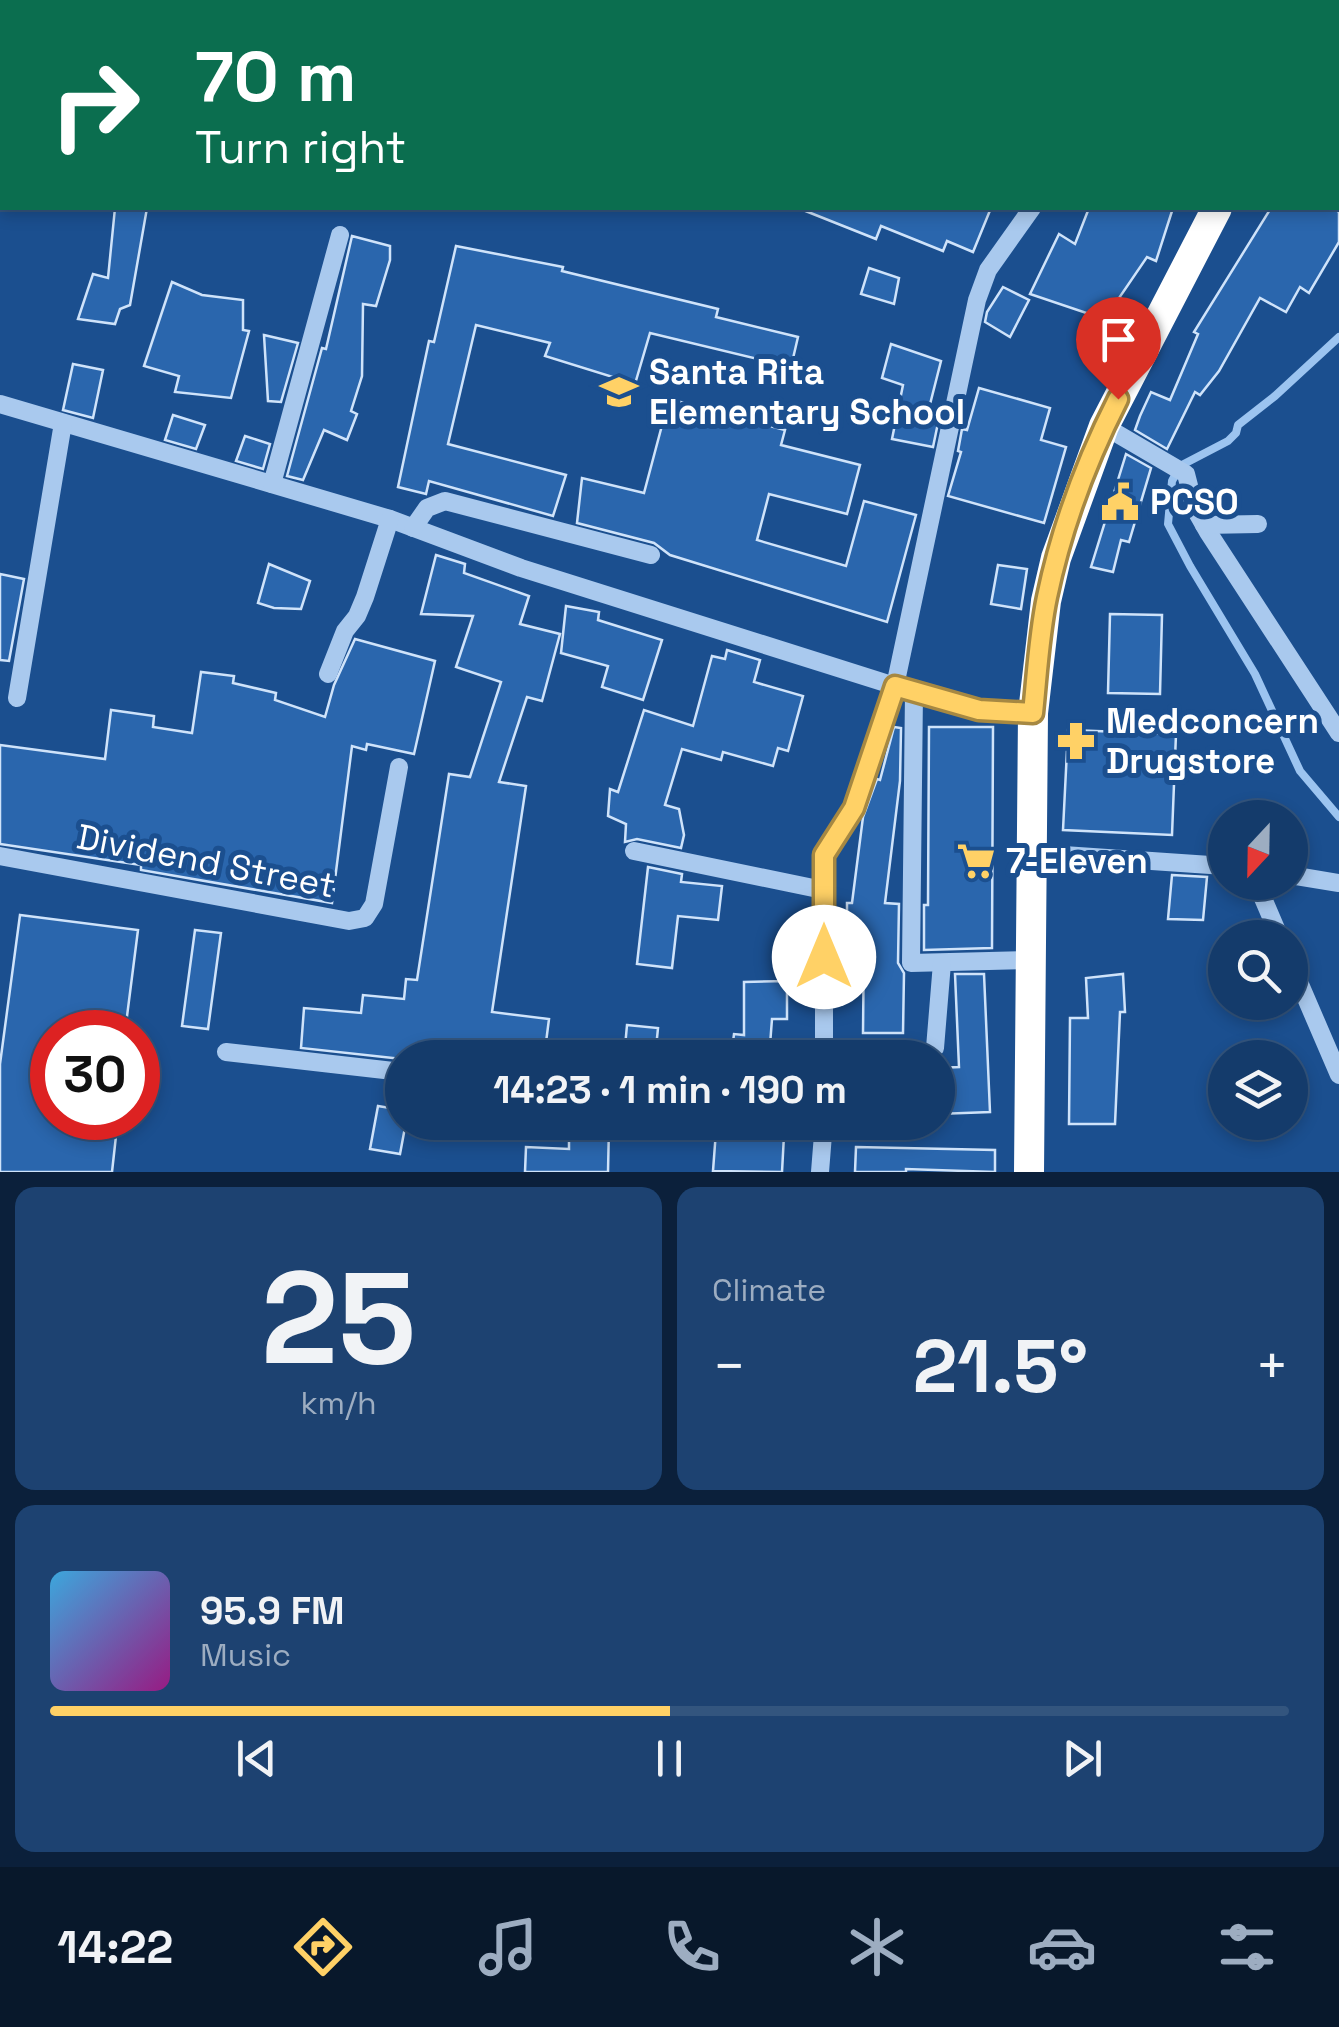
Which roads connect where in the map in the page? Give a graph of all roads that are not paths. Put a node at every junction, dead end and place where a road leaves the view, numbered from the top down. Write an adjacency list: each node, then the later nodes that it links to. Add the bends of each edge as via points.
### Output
1 (1031, 210): 14 (street, via 988,270 977,300)
2 (1216, 210): 6 (highway)
3 (340, 235): 7 (street)
4 (0, 404): 5 (street)
5 (64, 423): 7 (street); 15 (street)
6 (1104, 426): 10 (street, via 1186,474); 16 (highway, via 1056,558)
7 (272, 484): 8 (street)
8 (390, 520): 11 (street); 13 (street, via 365,597)
9 (1258, 524): 10 (street)
10 (1204, 525): 17 (street)
11 (413, 528): 12 (street, via 427,508 445,502); 14 (street)
12 (651, 555)
13 (328, 674)
14 (904, 689): 16 (street, via 979,710); 25 (street, via 854,808 824,855); 27 (street, via 912,963)
15 (18, 698)
16 (1033, 713): 20 (highway)
17 (1339, 733)
18 (399, 767): 21 (street, Dividend Street, via 374,904 364,918 349,921)
19 (634, 851): 25 (street)
20 (1034, 853): 22 (street); 26 (highway)
21 (0, 856)
22 (1208, 865)
23 (1308, 877): 24 (street)
24 (1339, 883)
25 (823, 890): 29 (street)
26 (1032, 960): 27 (street); 36 (highway)
27 (942, 964): 30 (street)
28 (1308, 1003): 33 (street)
29 (824, 1040)
30 (936, 1040)
31 (226, 1052): 32 (street)
32 (385, 1070)
33 (1339, 1075)
34 (823, 1140): 35 (street)
35 (820, 1172)
36 (1029, 1172)

